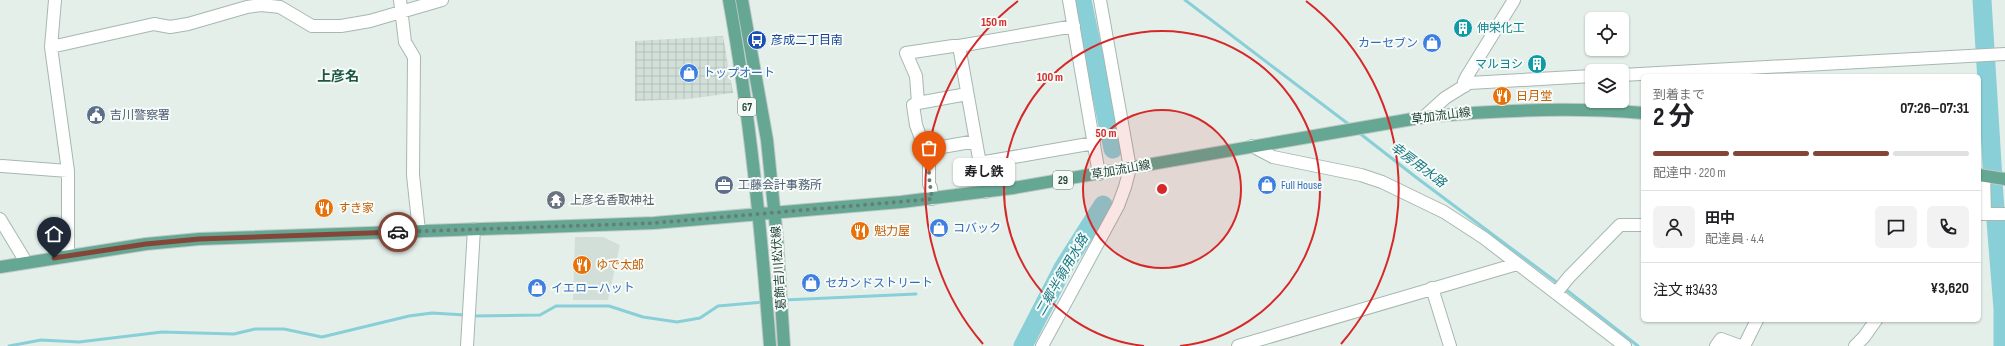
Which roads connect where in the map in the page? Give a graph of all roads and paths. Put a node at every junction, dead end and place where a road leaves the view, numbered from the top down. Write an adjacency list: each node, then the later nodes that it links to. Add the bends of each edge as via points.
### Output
1 (55, 0): 12 (street)
2 (400, 0): 9 (street)
3 (442, 0): 9 (street)
4 (729, 0): 37 (main road, 葛飾吉川松伏線 / 67, via 746,100)
5 (742, 0): 36 (main road, 葛飾吉川松伏線 / 67, via 762,112)
6 (1069, 0): 10 (street)
7 (1100, 0): 29 (street)
8 (1514, 0): 17 (street, via 1467,76)
9 (401, 12): 12 (street, via 358,24 312,26 280,7 261,5 188,24 170,27 154,24); 43 (street, via 405,42 414,56 413,176)
10 (1074, 26): 11 (street); 23 (street)
11 (959, 46): 18 (street); 19 (street, via 906,53 916,76)
12 (51, 47): 30 (street)
13 (2003, 54): 15 (street)
14 (1090, 71): 26 (street)
15 (1629, 75)
16 (1585, 76): 17 (street, via 1469,83)
17 (1465, 86): 21 (street, via 1445,98)
18 (968, 94): 19 (street); 22 (street)
19 (918, 103): 25 (street, via 913,105 916,125)
20 (1641, 113): 21 (main road, 草加流山線 / 29, via 1540,109)
21 (1424, 117): 24 (main road, 草加流山線 / 29)
22 (976, 141): 25 (street); 27 (street)
23 (1094, 143): 27 (street); 31 (street)
24 (1252, 146): 29 (main road, 草加流山線 / 29); 46 (street, via 1274,157 1336,168 1382,182 1465,224)
25 (926, 150): 35 (street)
26 (1105, 162)
27 (980, 163): 34 (street)
28 (2, 166): 30 (street)
29 (1130, 168): 31 (main road, 草加流山線 / 29); 56 (street, via 1118,206)
30 (68, 171): 44 (street)
31 (1099, 174): 34 (main road, 草加流山線 / 29)
32 (1982, 175): 33 (main road); 38 (street)
33 (2005, 179)
34 (985, 192): 35 (main road, 草加流山線 / 29)
35 (932, 199): 36 (main road, 草加流山線 / 29)
36 (775, 213): 37 (main road, 草加流山線 / 29); 55 (main road, 葛飾吉川松伏線 / 67)
37 (759, 214): 42 (main road, 草加流山線 / 29, via 654,223); 54 (main road, 葛飾吉川松伏線 / 67)
38 (1982, 214): 39 (street)
39 (2005, 214)
40 (0, 219): 45 (street)
41 (1641, 224): 49 (street, via 1620,225)
42 (474, 229): 43 (main road, 草加流山線 / 29); 53 (street)
43 (419, 231): 44 (main road, 草加流山線 / 29, via 199,239)
44 (68, 256): 45 (main road, 草加流山線 / 29)
45 (26, 262): 47 (main road, 草加流山線 / 29)
46 (1517, 264): 48 (street); 49 (street)
47 (0, 266)
48 (1432, 288): 57 (street); 58 (street)
49 (1556, 294): 52 (street)
50 (1756, 322): 61 (street)
51 (1875, 322): 62 (street)
52 (1618, 344)
53 (467, 346)
54 (770, 346)
55 (784, 346)
56 (1042, 346)
57 (1238, 346)
58 (1450, 346)
59 (1716, 346): 60 (street, via 1721,339)
60 (1740, 346)
61 (1744, 346)
62 (1854, 346)

